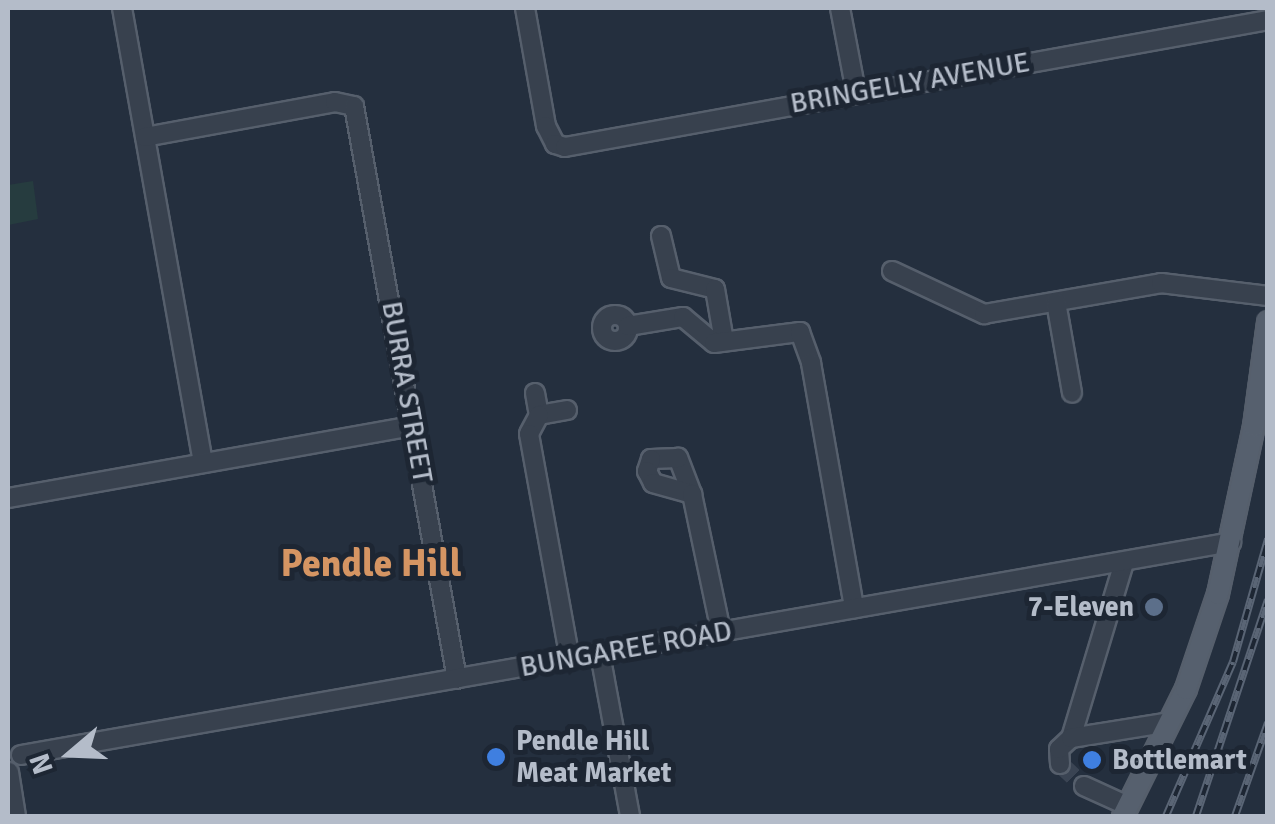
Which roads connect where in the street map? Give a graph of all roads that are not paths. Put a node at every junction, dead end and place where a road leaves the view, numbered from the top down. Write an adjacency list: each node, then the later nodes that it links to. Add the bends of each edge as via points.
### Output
1 (122, 8): 6 (street)
2 (525, 8): 5 (street, BRINGELLY AVENUE, via 554,144 573,147)
3 (840, 8): 5 (street)
4 (1268, 20): 5 (street, BRINGELLY AVENUE)
5 (856, 92)
6 (145, 137): 19 (street, BURRA STREET, via 334,102 354,106); 20 (street)
7 (661, 236): 13 (street, via 671,278 715,289)
8 (892, 270): 10 (street, via 978,313)
9 (1268, 296): 10 (street, via 1161,284)
10 (1056, 302): 15 (street)
11 (1268, 322): 16 (main road)
12 (628, 326): 13 (street, via 679,316 693,321 710,342)
13 (724, 341): 25 (street, via 791,329 802,336)
14 (535, 393): 18 (street)
15 (1072, 393)
16 (1263, 401): 23 (main road)
17 (567, 410): 18 (street)
18 (539, 416): 28 (street, via 529,434)
19 (413, 426): 20 (street); 29 (street, BURRA STREET)
20 (202, 463): 22 (street)
21 (692, 494): 26 (street)
22 (8, 498)
23 (1231, 542): 24 (street, BUNGAREE ROAD); 30 (main road, via 1197,661)
24 (1124, 562): 25 (street, BUNGAREE ROAD); 31 (street)
25 (854, 608): 26 (street, BUNGAREE ROAD)
26 (722, 632): 27 (street, BUNGAREE ROAD)
27 (600, 654): 28 (street, BUNGAREE ROAD); 38 (street)
28 (570, 659): 29 (street, BUNGAREE ROAD)
29 (457, 679): 32 (street, BUNGAREE ROAD)
30 (1170, 722): 31 (street); 36 (main road)
31 (1071, 738): 33 (street, via 1059,749)
32 (14, 750): 34 (street, via 19,766)
33 (1060, 764)
34 (8, 772): 37 (street)
35 (1084, 786): 36 (street)
36 (1126, 811)
37 (16, 816)
38 (630, 816)

